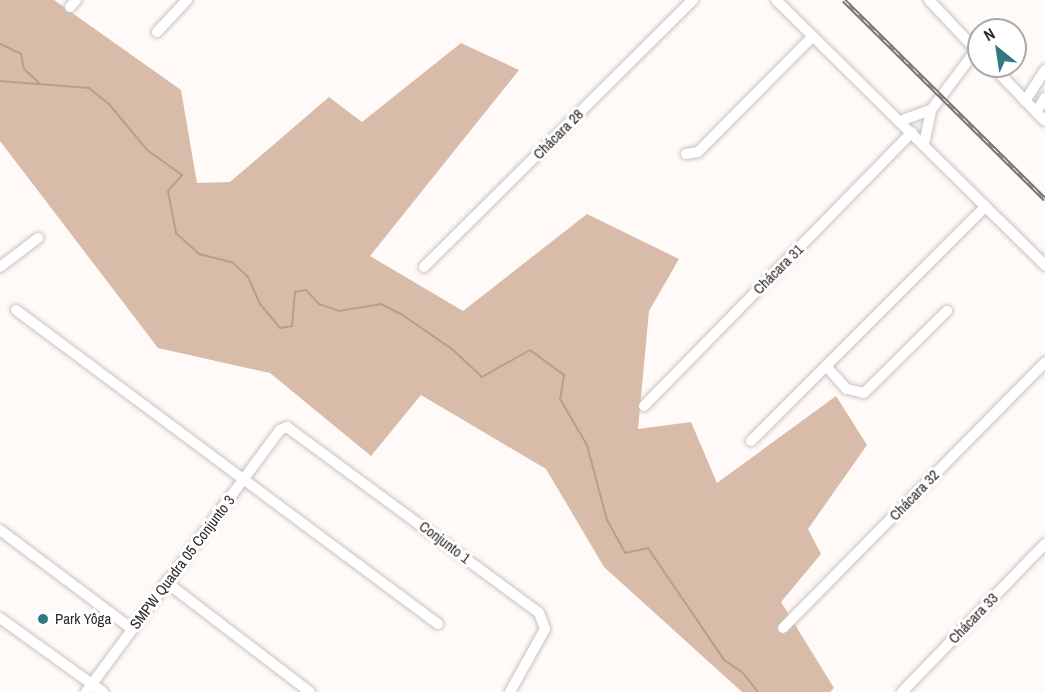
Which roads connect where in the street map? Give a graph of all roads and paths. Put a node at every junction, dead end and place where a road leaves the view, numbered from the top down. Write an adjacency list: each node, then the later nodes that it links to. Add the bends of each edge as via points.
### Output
1 (187, 0): 5 (street)
2 (693, 0): 24 (street, Chácara 28)
3 (776, 0): 6 (street)
4 (934, 2): 7 (street)
5 (157, 32)
6 (813, 36): 15 (street); 19 (street, via 702,149)
7 (967, 39)
8 (967, 65): 13 (street)
9 (1045, 70): 12 (street)
10 (1003, 78): 12 (street)
11 (1045, 98): 14 (street)
12 (1025, 101): 14 (street)
13 (931, 110): 15 (street); 18 (street)
14 (1036, 112): 16 (street)
15 (900, 121): 17 (street)
16 (1045, 121)
17 (912, 132): 18 (street); 29 (street, Chácara 31)
18 (924, 144): 20 (street)
19 (686, 154)
20 (986, 206): 22 (street); 28 (street)
21 (38, 238): 23 (street)
22 (1045, 265)
23 (0, 267)
24 (424, 267)
25 (16, 310): 32 (street)
26 (947, 310): 28 (street, via 864,393 846,389)
27 (1045, 363): 38 (street, Chácara 32)
28 (826, 366): 31 (street)
29 (644, 406)
30 (278, 433): 32 (street, SMPW Quadra 05 Conjunto 3); 43 (street, Conjunto 1, via 285,427 292,430 539,613 545,629)
31 (752, 441)
32 (244, 480): 35 (street, SMPW Quadra 05 Conjunto 3); 37 (street)
33 (0, 530): 39 (street)
34 (1045, 544): 44 (street, Chácara 33)
35 (166, 582): 39 (street, SMPW Quadra 05 Conjunto 3); 42 (street)
36 (0, 618): 40 (street)
37 (438, 624)
38 (783, 628)
39 (132, 629): 40 (street, SMPW Quadra 05 Conjunto 3)
40 (89, 688): 41 (street)
41 (103, 692)
42 (310, 692)
43 (510, 692)
44 (902, 692)

